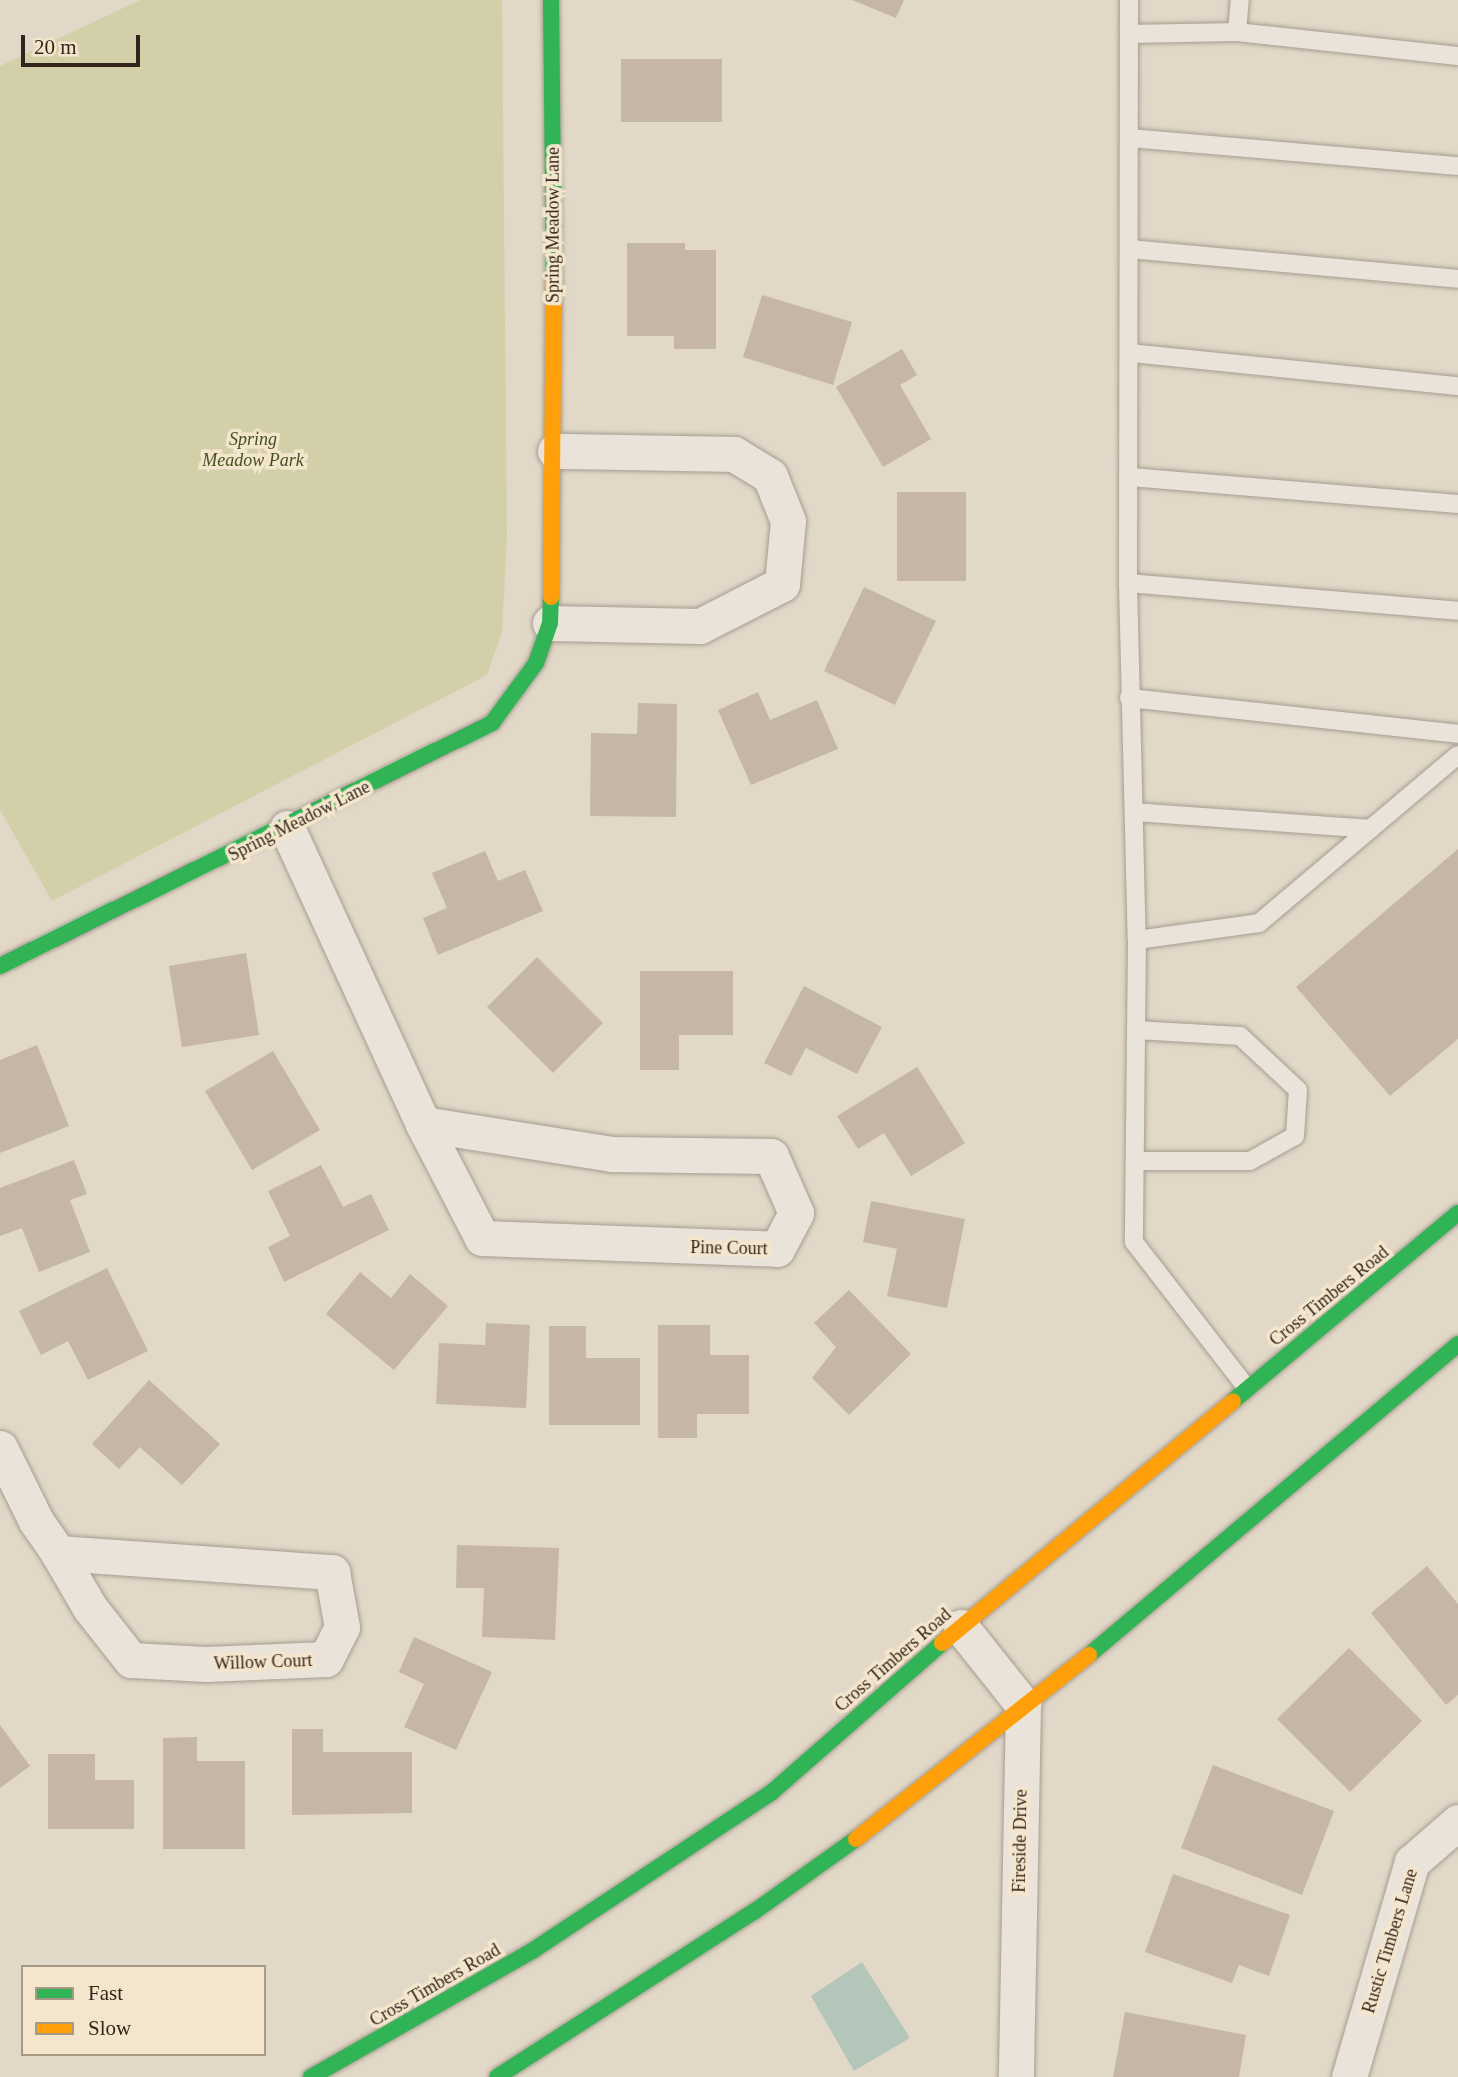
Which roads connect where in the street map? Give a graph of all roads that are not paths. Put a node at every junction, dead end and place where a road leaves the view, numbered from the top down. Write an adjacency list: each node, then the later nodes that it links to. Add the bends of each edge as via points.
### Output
1 (551, 0): 13 (main road, Spring Meadow Lane)
2 (1129, 0): 5 (lane)
3 (1240, 0): 4 (lane)
4 (1237, 32): 5 (lane); 6 (lane)
5 (1129, 34): 7 (lane)
6 (1458, 56)
7 (1130, 138): 8 (lane); 9 (lane)
8 (1458, 166)
9 (1130, 249): 10 (lane); 11 (lane)
10 (1458, 279)
11 (1132, 354): 12 (lane); 14 (lane)
12 (1458, 386)
13 (555, 451): 18 (main road, Spring Meadow Lane); 18 (street, via 734,454 769,476 788,521 782,584 700,626)
14 (1130, 477): 15 (lane); 16 (lane)
15 (1458, 504)
16 (1128, 583): 17 (lane); 19 (lane)
17 (1458, 611)
18 (550, 623): 23 (main road, Spring Meadow Lane, via 536,663 492,723)
19 (1129, 698): 20 (lane); 22 (lane)
20 (1458, 734)
21 (1458, 755): 24 (lane)
22 (1134, 812): 24 (lane); 25 (lane)
23 (287, 828): 26 (main road, Spring Meadow Lane); 28 (street, Pine Court)
24 (1370, 830): 25 (lane, via 1259,923)
25 (1137, 940): 27 (lane)
26 (0, 966)
27 (1136, 1030): 29 (lane); 29 (lane, via 1240,1036 1298,1090 1295,1136 1250,1161)
28 (423, 1124): 28 (street, Pine Court, via 612,1154 771,1156 796,1213 777,1249 482,1238)
29 (1135, 1161): 32 (lane, via 1134,1242)
30 (1458, 1213): 32 (main road, Cross Timbers Road)
31 (1458, 1344): 36 (main road, via 1084,1659)
32 (1246, 1387): 35 (main road, Cross Timbers Road)
33 (0, 1448): 34 (street, Willow Court, via 36,1521)
34 (58, 1553): 34 (street, Willow Court, via 332,1572 342,1627 326,1659 206,1664 131,1660 90,1608)
35 (961, 1627): 36 (street); 38 (main road, Cross Timbers Road, via 772,1791 532,1951)
36 (1023, 1705): 39 (main road, via 755,1911); 40 (street, Fireside Drive)
37 (1458, 1822): 41 (street, Rustic Timbers Lane, via 1412,1862)
38 (311, 2077)
39 (497, 2077)
40 (1016, 2077)
41 (1349, 2077)

